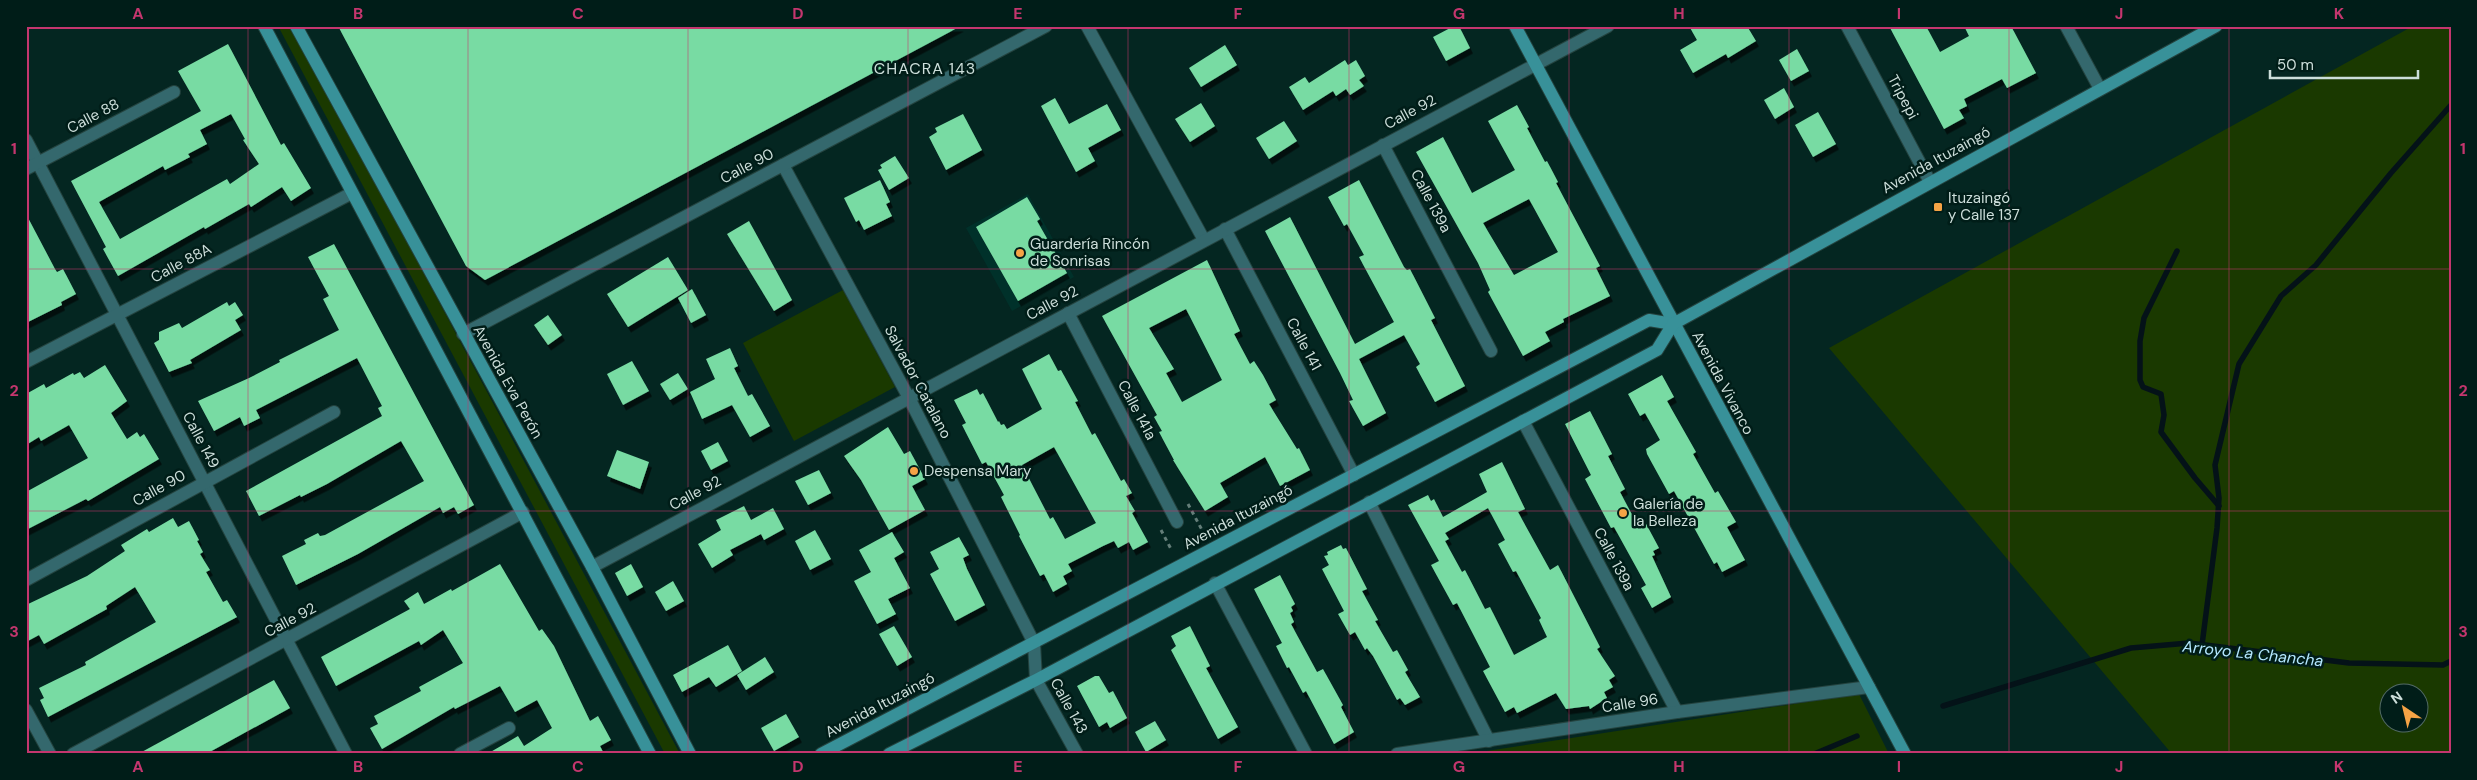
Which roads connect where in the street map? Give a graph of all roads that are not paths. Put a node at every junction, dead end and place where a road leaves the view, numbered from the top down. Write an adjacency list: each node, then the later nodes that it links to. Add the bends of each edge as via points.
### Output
1 (264, 26): 19 (street)
2 (296, 26): 25 (street, Avenida Eva Perón)
3 (1046, 26): 16 (street, Calle 90)
4 (1087, 26): 21 (street)
5 (1515, 26): 10 (street, Avenida Vivanco)
6 (1608, 26): 10 (street, Calle 92)
7 (1847, 26): 18 (street, Tripepi)
8 (2066, 26): 11 (street)
9 (2216, 26): 11 (street, Avenida Ituzaingó)
10 (1535, 64): 14 (street, Calle 92); 24 (street, Avenida Vivanco)
11 (2100, 89): 18 (street, Avenida Ituzaingó)
12 (174, 92): 15 (street, Calle 88)
13 (26, 140): 15 (street, Calle 149)
14 (1383, 145): 20 (street, Calle 92); 26 (street, Calle 139a)
15 (38, 163): 17 (street, Calle 88); 23 (street, Calle 149)
16 (783, 165): 25 (street, Calle 90); 28 (street, Salvador Catalano)
17 (26, 169)
18 (1930, 182): 24 (street, Avenida Ituzaingó)
19 (352, 192): 23 (street, Calle 88A); 34 (street)
20 (1225, 229): 21 (street, Calle 92); 31 (street, Calle 141)
21 (1204, 240): 22 (street, Calle 92)
22 (1068, 313): 28 (street, Calle 92); 35 (street, Calle 141a)
23 (117, 315): 27 (street, Calle 88A); 32 (street, Calle 149)
24 (1673, 324): 30 (street, Avenida Ituzaingó, via 1657,350); 31 (street, Avenida Ituzaingó, via 1648,320); 42 (street, Avenida Vivanco)
25 (463, 334): 36 (street, Avenida Eva Perón)
26 (1492, 351)
27 (26, 362)
28 (909, 398): 36 (street, Calle 92); 40 (street, Salvador Catalano)
29 (334, 412): 32 (street, Calle 90)
30 (1523, 421): 33 (street, Avenida Ituzaingó); 44 (street, Calle 139a)
31 (1354, 475): 40 (street, Avenida Ituzaingó)
32 (204, 482): 37 (street, Calle 90); 39 (street, Calle 149)
33 (1369, 502): 38 (street, Avenida Ituzaingó); 47 (street)
34 (523, 512): 39 (street, Calle 92); 52 (street)
35 (1177, 522)
36 (592, 567): 53 (street, Avenida Eva Perón)
37 (26, 580)
38 (1215, 583): 41 (street, Avenida Ituzaingó); 57 (street)
39 (287, 640): 49 (street, Calle 92); 50 (street, Calle 149)
40 (1034, 643): 41 (street, Calle 143); 54 (street, Avenida Ituzaingó)
41 (1036, 680): 55 (street, Avenida Ituzaingó); 56 (street, Calle 143)
42 (1869, 687): 44 (street, Calle 96); 59 (street, Avenida Vivanco)
43 (26, 710): 46 (street)
44 (1677, 712): 47 (street, Calle 96)
45 (509, 728): 51 (street)
46 (31, 729): 48 (street)
47 (1489, 740): 58 (street, Calle 96)
48 (50, 754)
49 (72, 754)
50 (346, 754)
51 (460, 754)
52 (650, 754)
53 (690, 754)
54 (821, 754)
55 (890, 754)
56 (1077, 754)
57 (1306, 754)
58 (1397, 754)
59 (1905, 754)

